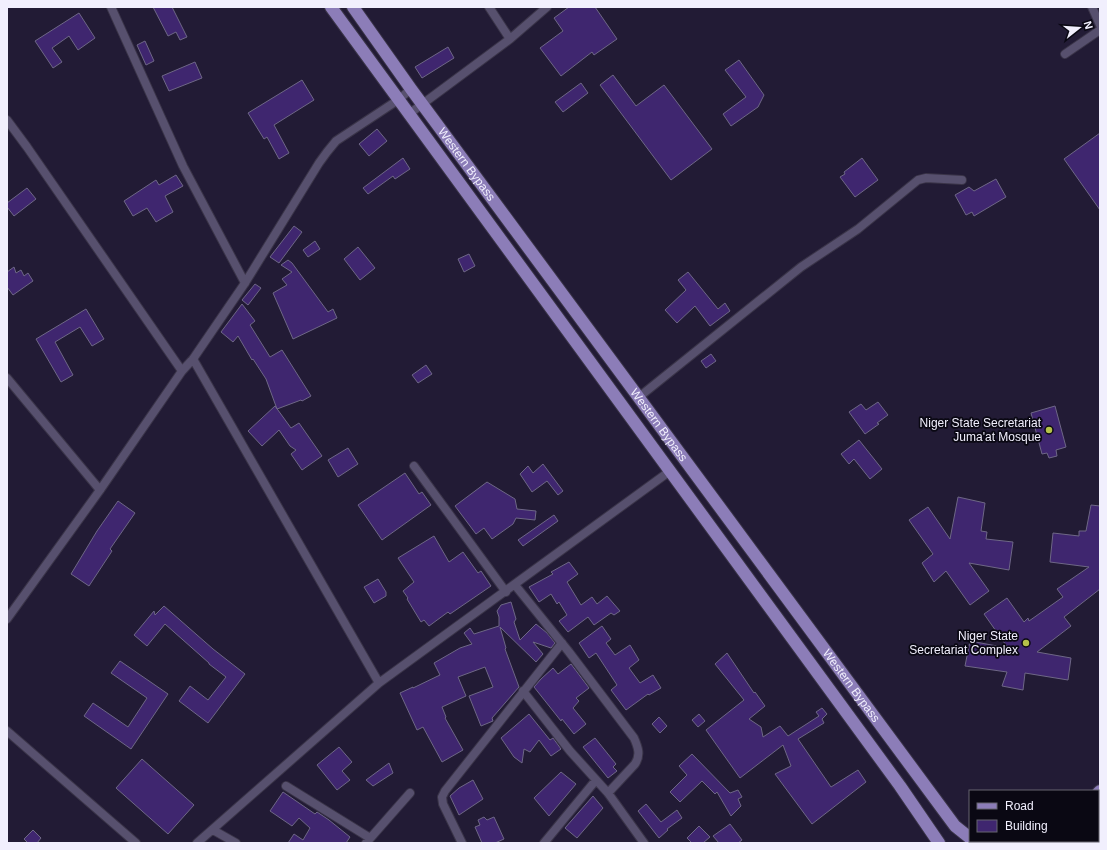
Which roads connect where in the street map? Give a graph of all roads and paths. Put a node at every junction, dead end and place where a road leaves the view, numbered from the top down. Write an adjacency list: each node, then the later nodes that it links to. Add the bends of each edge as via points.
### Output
1 (110, 7): 17 (street, via 183,166)
2 (331, 7): 12 (main road, Western Bypass)
3 (353, 7): 11 (main road, Western Bypass)
4 (489, 7): 9 (street)
5 (547, 7): 9 (street)
6 (1092, 7): 7 (street)
7 (1100, 25)
8 (1100, 30): 10 (street)
9 (510, 39): 13 (street)
10 (1065, 54)
11 (411, 89): 12 (street); 13 (main road, Western Bypass)
12 (398, 100): 14 (main road, Western Bypass); 17 (street, via 336,141 318,163)
13 (422, 103): 14 (street); 21 (main road, Western Bypass)
14 (409, 114): 23 (main road, Western Bypass)
15 (7, 120): 19 (street)
16 (962, 180): 21 (street, via 918,180 858,229 801,267)
17 (245, 283): 18 (street)
18 (193, 359): 19 (street); 29 (street)
19 (182, 371): 24 (street)
20 (7, 378): 24 (street)
21 (639, 397): 37 (main road, Western Bypass, via 954,826)
22 (414, 466): 26 (street)
23 (670, 472): 25 (street); 45 (main road, Western Bypass)
24 (100, 490): 27 (street)
25 (515, 585): 26 (street); 28 (street)
26 (506, 592): 29 (street)
27 (7, 619)
28 (562, 643): 30 (street); 35 (street, via 638,746 638,759 635,764)
29 (380, 683): 36 (street)
30 (524, 691): 32 (street); 42 (street, via 442,797)
31 (8, 736): 39 (street)
32 (596, 780): 35 (street); 43 (street)
33 (286, 786): 38 (street)
34 (410, 793): 38 (street)
35 (608, 793): 44 (street)
36 (212, 830): 40 (street); 41 (street)
37 (969, 837)
38 (368, 841)
39 (136, 843)
40 (197, 843)
41 (236, 843)
42 (462, 843)
43 (544, 843)
44 (644, 843)
45 (939, 843)

